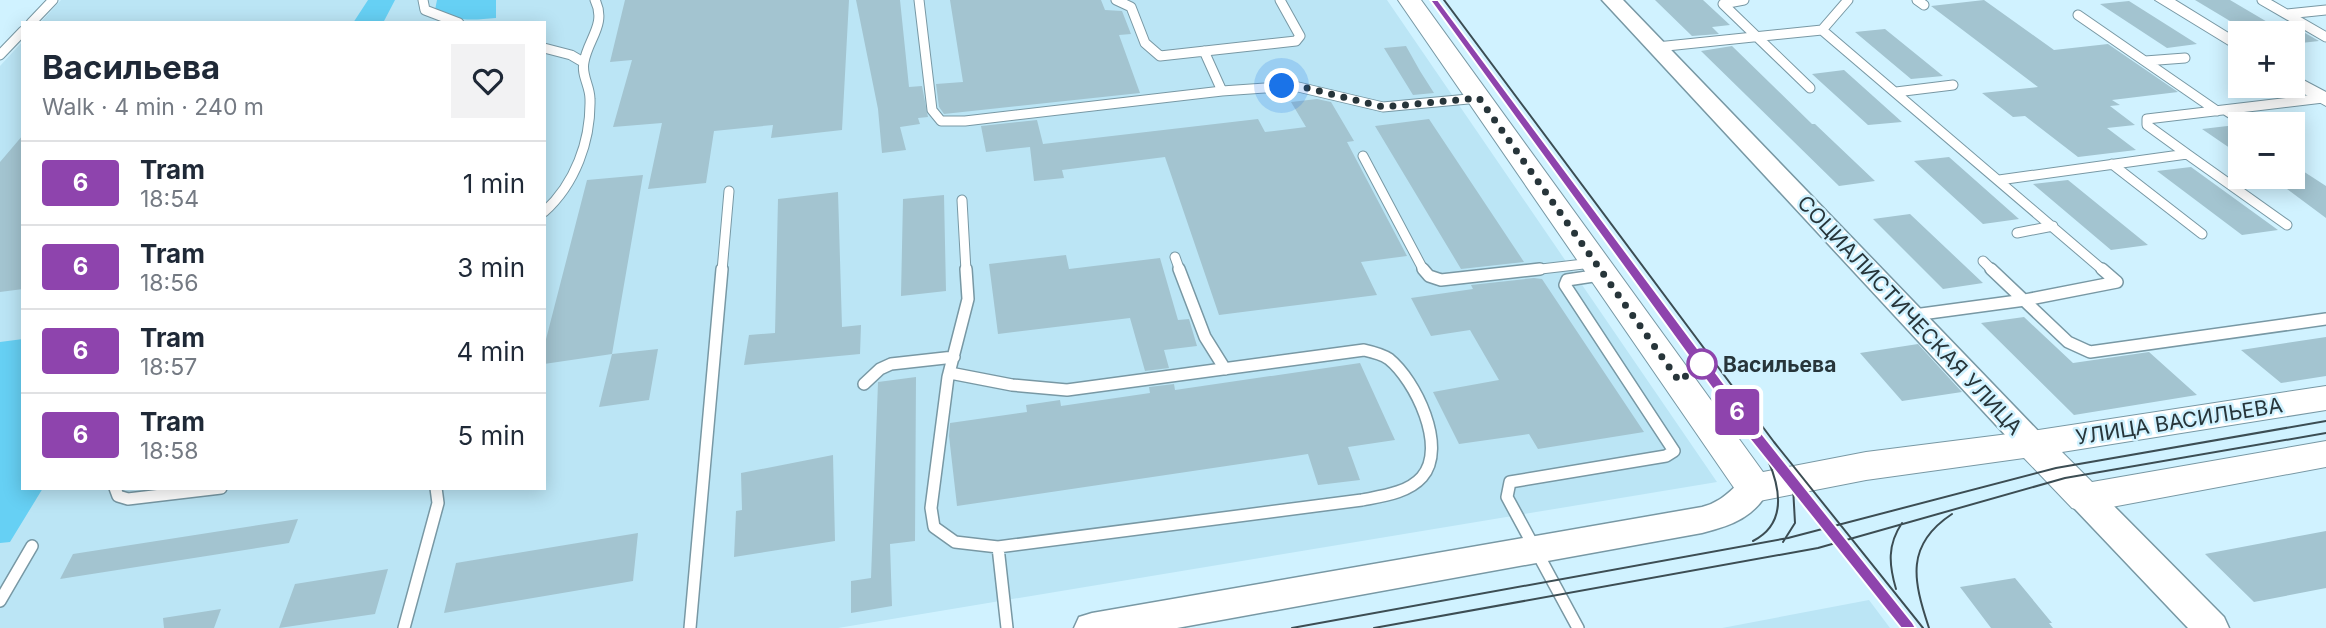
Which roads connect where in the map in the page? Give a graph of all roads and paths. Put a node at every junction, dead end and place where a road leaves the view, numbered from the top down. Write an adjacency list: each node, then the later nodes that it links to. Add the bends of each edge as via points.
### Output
1 (53, 0): 16 (lane)
2 (423, 0): 17 (lane, via 425,10)
3 (595, 0): 29 (lane, via 600,24)
4 (919, 0): 33 (lane, via 932,110 941,121)
5 (1116, 0): 25 (lane, via 1131,7 1154,55)
6 (1280, 0): 25 (lane, via 1300,36 1296,41)
7 (1409, 0): 35 (main road)
8 (1612, 0): 23 (street, СОЦИАЛИСТИЧЕСКАЯ УЛИЦА)
9 (1744, 0): 20 (lane, via 1723,4)
10 (1848, 0): 18 (lane)
11 (2163, 0): 22 (street)
12 (2262, 0): 14 (lane)
13 (2326, 10): 14 (lane)
14 (2286, 14): 21 (lane)
15 (2078, 15): 28 (lane)
16 (33, 21)
17 (453, 21)
18 (1822, 30): 20 (lane); 34 (lane)
19 (21, 33): 26 (lane)
20 (1756, 37): 23 (lane); 32 (lane)
21 (2326, 37)
22 (2228, 40)
23 (1657, 47): 54 (street, СОЦИАЛИСТИЧЕСКАЯ УЛИЦА)
24 (546, 49): 29 (lane)
25 (1204, 51): 33 (lane)
26 (0, 55)
27 (2185, 58): 28 (lane)
28 (2145, 61): 37 (lane)
29 (583, 62): 45 (lane, via 591,99 583,141 569,187)
30 (1953, 85): 34 (lane)
31 (2305, 87): 36 (street)
32 (1810, 88)
33 (1222, 91): 35 (lane, via 1294,86 1383,107)
34 (1896, 92): 42 (lane)
35 (1479, 98): 52 (main road)
36 (2324, 99): 37 (lane)
37 (2221, 110): 38 (lane); 39 (lane, via 2146,122)
38 (2228, 114)
39 (2187, 154): 41 (lane); 46 (lane)
40 (1363, 156): 52 (lane, via 1423,269 1433,278)
41 (2112, 164): 42 (lane); 49 (lane)
42 (1999, 180): 47 (lane)
43 (729, 191): 73 (lane)
44 (962, 200): 56 (lane, via 968,299)
45 (546, 210)
46 (2287, 225)
47 (2053, 226): 48 (lane); 53 (lane, via 2117,282)
48 (2017, 233)
49 (2202, 234)
50 (1175, 257): 57 (lane, via 1205,337)
51 (1983, 261): 53 (lane)
52 (1599, 269): 63 (main road); 70 (lane, via 1564,285 1674,451 1510,482 1507,496)
53 (2025, 300): 54 (lane); 55 (lane, via 2068,341 2091,352)
54 (1911, 316): 61 (street, СОЦИАЛИСТИЧЕСКАЯ УЛИЦА)
55 (2326, 319)
56 (954, 356): 58 (lane); 59 (lane, via 891,364)
57 (1225, 369): 58 (lane, via 1056,390); 69 (lane, via 1364,350 1378,353 1410,382 1429,426 1433,455 1424,475 1409,486 1362,500)
58 (950, 373): 69 (lane, via 931,519 951,540)
59 (864, 384)
60 (2326, 398): 61 (main road, УЛИЦА ВАСИЛЬЕВА)
61 (2032, 444): 63 (main road, УЛИЦА ВАСИЛЬЕВА, via 1866,466); 67 (main road, СОЦИАЛИСТИЧЕСКАЯ УЛИЦА)
62 (2326, 454): 67 (main road)
63 (1754, 488): 70 (street, via 1747,502 1729,513)
64 (116, 490): 65 (lane, via 118,496 128,499)
65 (204, 490)
66 (436, 490): 72 (lane, via 438,503)
67 (2085, 498): 77 (street, СОЦИАЛИСТИЧЕСКАЯ УЛИЦА)
68 (32, 546): 71 (lane)
69 (998, 547): 74 (lane)
70 (1536, 550): 75 (street); 76 (lane)
71 (0, 601)
72 (404, 628)
73 (690, 628)
74 (1007, 628)
75 (1092, 628)
76 (1578, 628)
77 (2211, 628)

